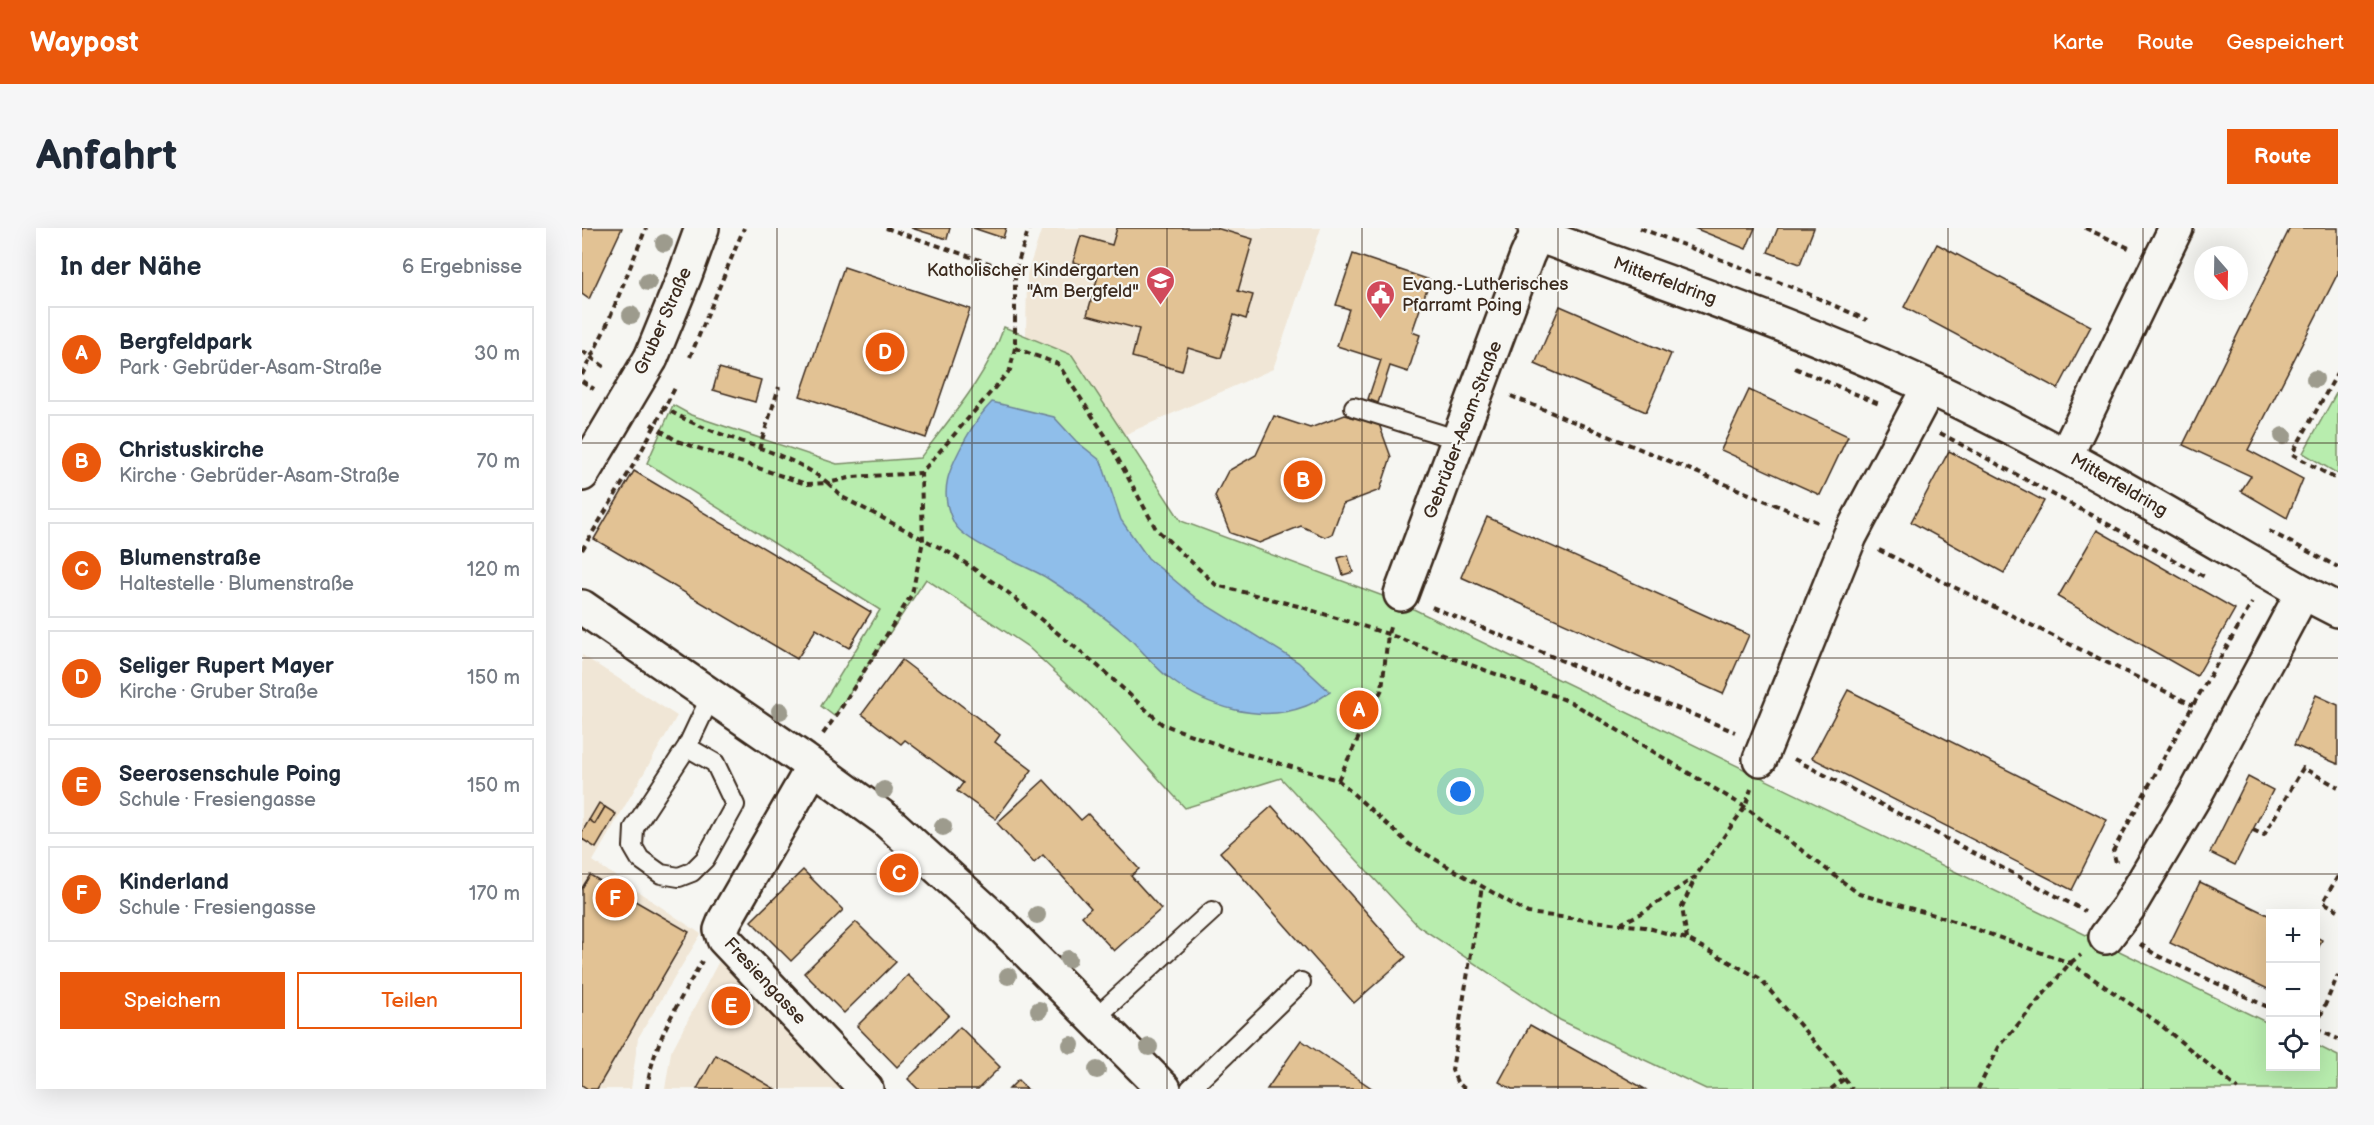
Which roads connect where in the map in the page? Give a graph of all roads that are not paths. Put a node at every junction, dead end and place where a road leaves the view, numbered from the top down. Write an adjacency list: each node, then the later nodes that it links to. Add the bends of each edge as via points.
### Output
1 (702, 228): 8 (street, Gruber Straße, bridge, via 651,358)
2 (2176, 228): 7 (street)
3 (1537, 230): 4 (street, Mitterfeldring, via 1549,238 1789,327); 6 (street, Gebrüder-Asam-Straße)
4 (1929, 387): 7 (street, Mitterfeldring); 15 (street, via 1851,536)
5 (1354, 406): 6 (lane)
6 (1459, 440): 10 (street, Gebrüder-Asam-Straße)
7 (2066, 455): 9 (street, Mitterfeldring)
8 (582, 474)
9 (2304, 592): 12 (street, Mitterfeldring); 18 (street, via 2195,795)
10 (1401, 594)
11 (582, 607): 13 (street)
12 (2338, 610)
13 (711, 696): 14 (lane); 16 (street)
14 (687, 747): 14 (lane, via 634,828 633,847 640,859 661,874 679,877 692,873 705,859 735,805 715,763)
15 (1763, 752)
16 (809, 763): 20 (street, via 885,819 999,923); 21 (street, Fresiengasse, via 721,930 724,939)
17 (1212, 911): 20 (lane)
18 (2116, 924)
19 (1301, 982): 23 (lane)
20 (1094, 1019): 22 (street)
21 (867, 1089)
22 (1164, 1089)
23 (1190, 1089)

